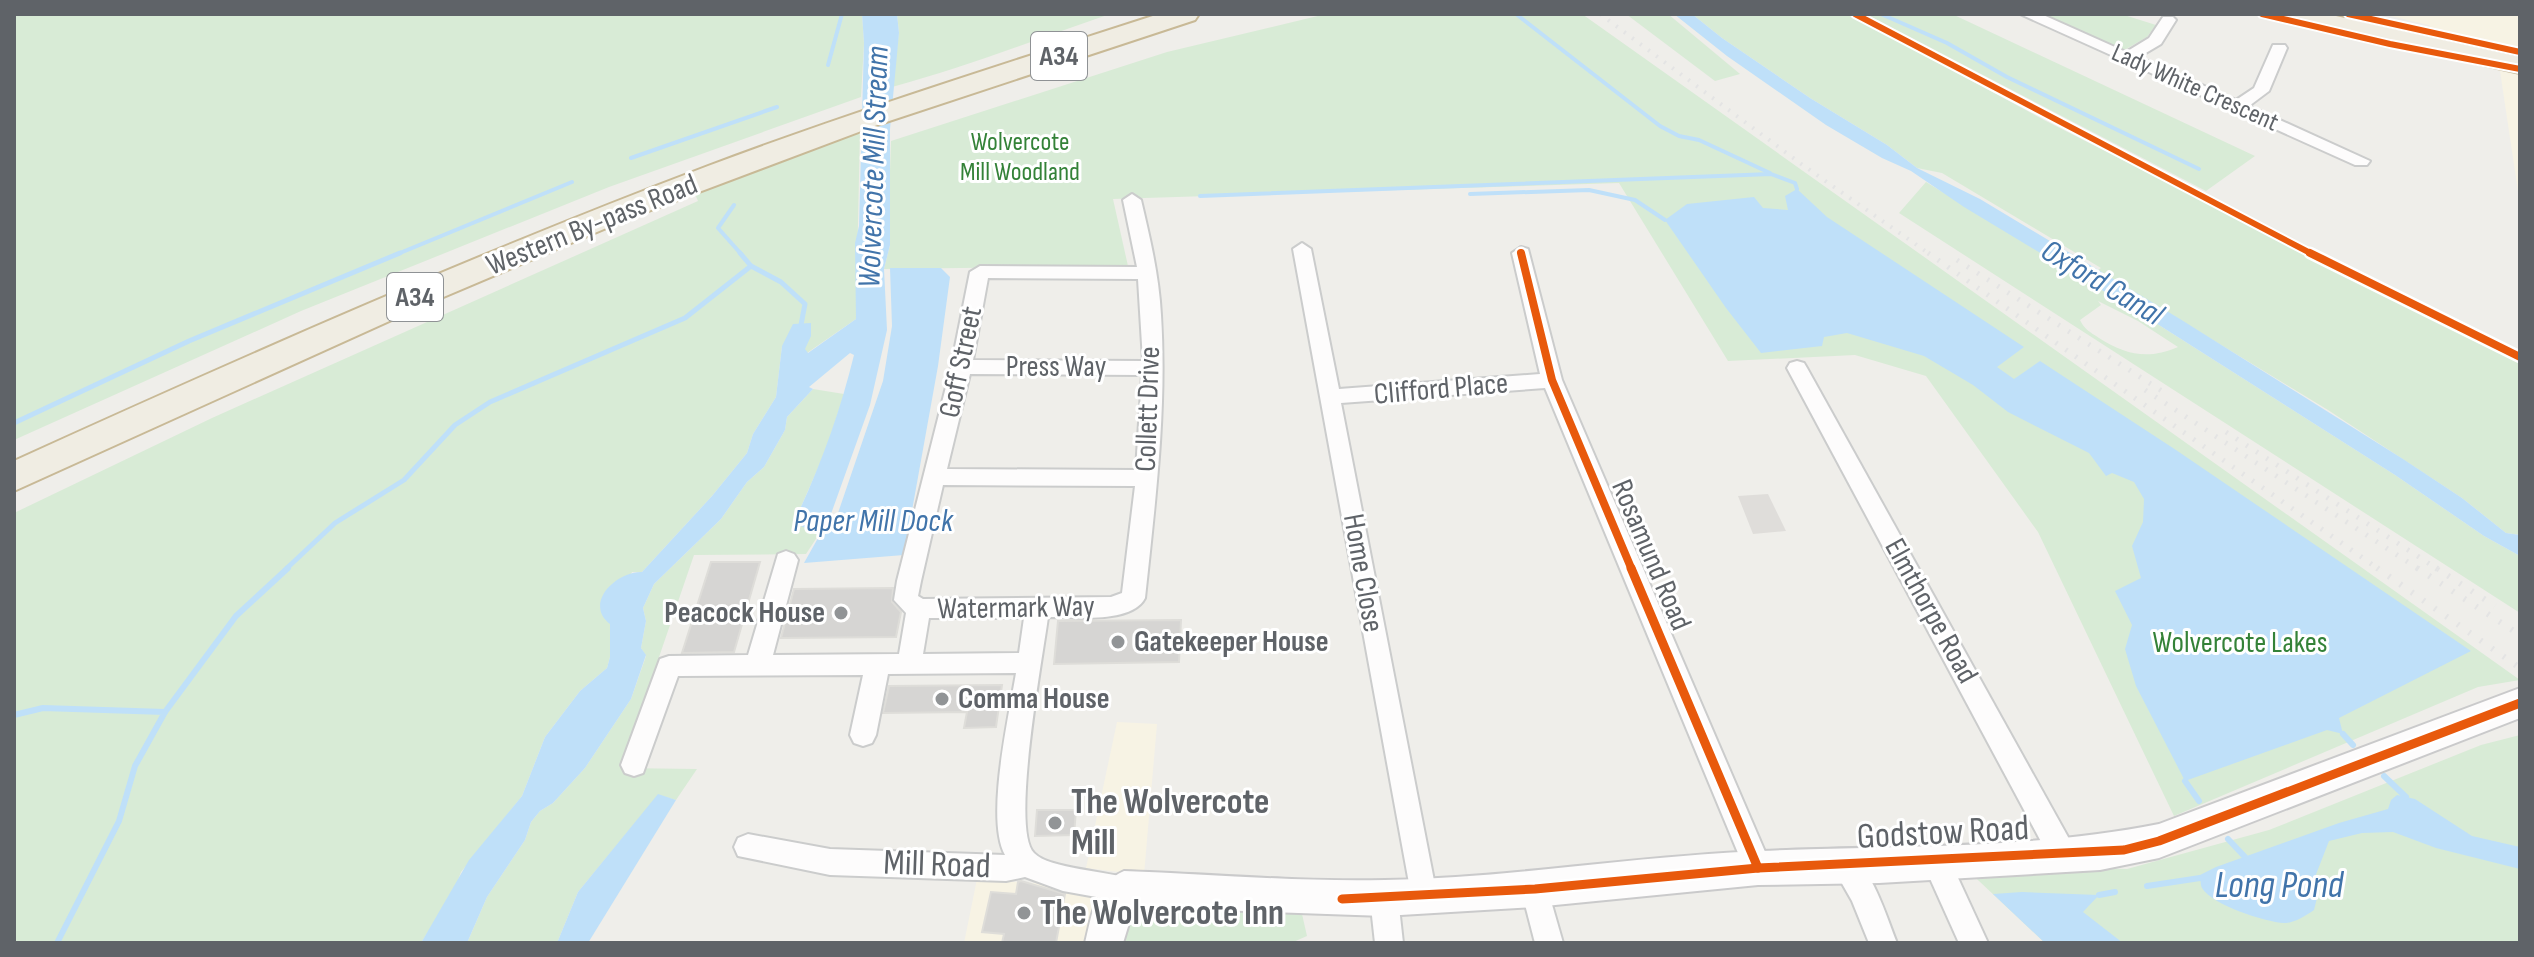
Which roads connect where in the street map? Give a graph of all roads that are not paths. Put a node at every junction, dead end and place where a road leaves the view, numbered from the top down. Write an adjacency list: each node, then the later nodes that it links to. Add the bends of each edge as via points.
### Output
1 (1146, 14): 11 (highway, Western By-pass Road / A34)
2 (1186, 14): 11 (highway, Western By-pass Road / A34)
3 (2028, 14): 9 (street, Lady White Crescent)
4 (2291, 14): 10 (highway)
5 (2326, 14): 8 (highway)
6 (2168, 20): 9 (street, via 2155,41)
7 (2279, 48): 12 (street, via 2261,91)
8 (2520, 57)
9 (2127, 58): 12 (street, Lady White Crescent)
10 (2520, 65)
11 (927, 92): 13 (highway, Western By-pass Road / A34)
12 (2237, 106): 14 (street, Lady White Crescent)
13 (819, 128): 24 (highway, Western By-pass Road / A34, via 473,250 316,316); 25 (highway, Western By-pass Road / A34, via 304,345)
14 (2361, 161)
15 (1132, 200): 18 (street, Collett Drive)
16 (1302, 249): 23 (street, Home Close)
17 (1521, 253): 22 (street, Rosamund Road)
18 (1147, 273): 19 (street, Goff Street, via 980,272); 20 (street, Collett Drive)
19 (961, 367): 20 (street, Press Way); 26 (street, Goff Street)
20 (1152, 368): 27 (street, Collett Drive)
21 (1797, 368): 40 (street, Elmthorpe Road)
22 (1552, 380): 23 (street, Clifford Place); 44 (street, Rosamund Road)
23 (1330, 397): 47 (street, Home Close)
24 (14, 456)
25 (14, 477)
26 (935, 477): 27 (street); 30 (street, Goff Street, via 906,600)
27 (1147, 478): 29 (street, Collett Drive, via 1133,598)
28 (786, 560): 35 (street)
29 (1113, 607): 31 (street, Watermark Way)
30 (919, 609): 31 (street, Watermark Way); 34 (street)
31 (1037, 610): 32 (street)
32 (1030, 663): 34 (street); 42 (street, via 1011,818 1012,842)
33 (878, 664): 34 (street); 35 (street); 37 (street)
34 (909, 664)
35 (758, 665): 38 (street, via 669,666)
36 (2520, 703): 40 (street, Godstow Road, via 2159,841)
37 (863, 735)
38 (634, 765)
39 (748, 847): 42 (street, Mill Road, via 830,862 1006,868)
40 (2063, 855): 41 (street, Godstow Road)
41 (1937, 863): 43 (street, Godstow Road); 53 (street, Godstow Road)
42 (1025, 864): 45 (street, Mill Road, via 1063,878)
43 (1846, 866): 44 (street, Godstow Road); 52 (street, Godstow Road)
44 (1758, 868): 46 (street, Godstow Road)
45 (1124, 889): 48 (street, Godstow Road); 49 (street, via 1114,903)
46 (1535, 889): 47 (street, Godstow Road); 51 (street)
47 (1423, 896): 48 (street, Godstow Road)
48 (1384, 898): 50 (street)
49 (1104, 943)
50 (1389, 943)
51 (1549, 943)
52 (1883, 943)
53 (1974, 943)

